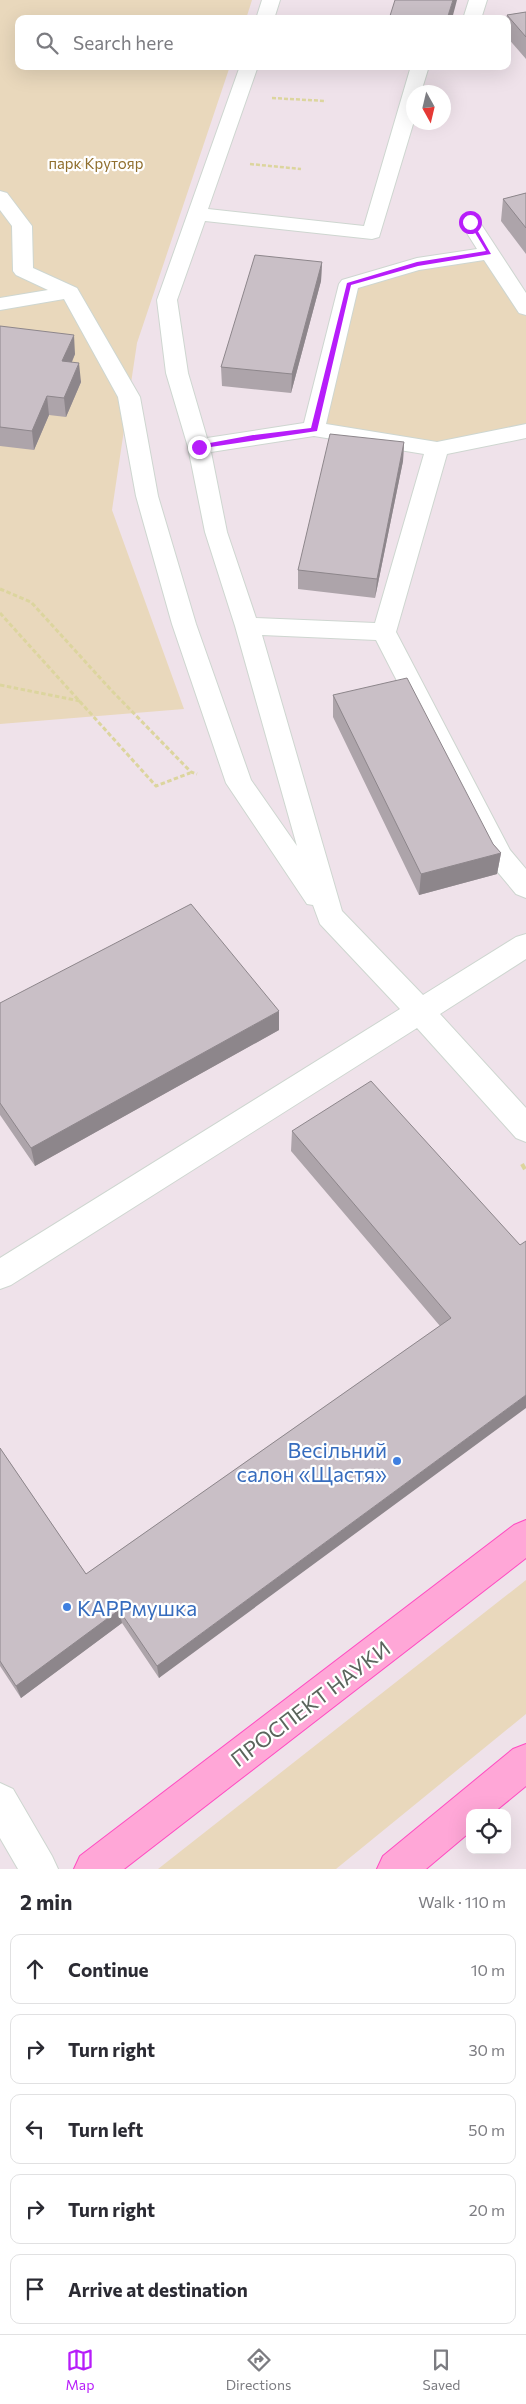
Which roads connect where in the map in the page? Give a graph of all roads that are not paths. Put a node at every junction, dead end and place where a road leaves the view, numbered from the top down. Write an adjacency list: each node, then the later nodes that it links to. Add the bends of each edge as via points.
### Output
1 (270, 0): 3 (street)
2 (478, 0): 4 (street)
3 (265, 15)
4 (473, 15)
5 (248, 70): 8 (street)
6 (419, 70): 8 (street, via 372,233)
7 (0, 197): 11 (street, via 22,226 22,271)
8 (198, 214): 16 (street, via 167,300 177,373)
9 (470, 222): 10 (street)
10 (489, 253): 13 (street); 14 (street, via 417,264 349,284)
11 (70, 292): 12 (street); 21 (street, via 129,397 147,496 184,624 239,783)
12 (0, 304)
13 (526, 309)
14 (314, 429): 16 (street); 17 (street)
15 (526, 431): 17 (street)
16 (199, 447): 18 (street, via 216,532)
17 (437, 449): 19 (street)
18 (246, 626): 19 (street); 21 (street)
19 (384, 632): 20 (street, via 500,857)
20 (526, 887)
21 (330, 916): 23 (street)
22 (526, 945): 23 (street)
23 (420, 1011): 24 (street); 25 (street)
24 (526, 1129)
25 (0, 1275)
26 (526, 1537): 30 (main road, ПРОСПЕКТ НАУКИ)
27 (526, 1762): 31 (main road)
28 (0, 1802): 29 (street)
29 (39, 1869)
30 (93, 1869)
31 (396, 1869)

